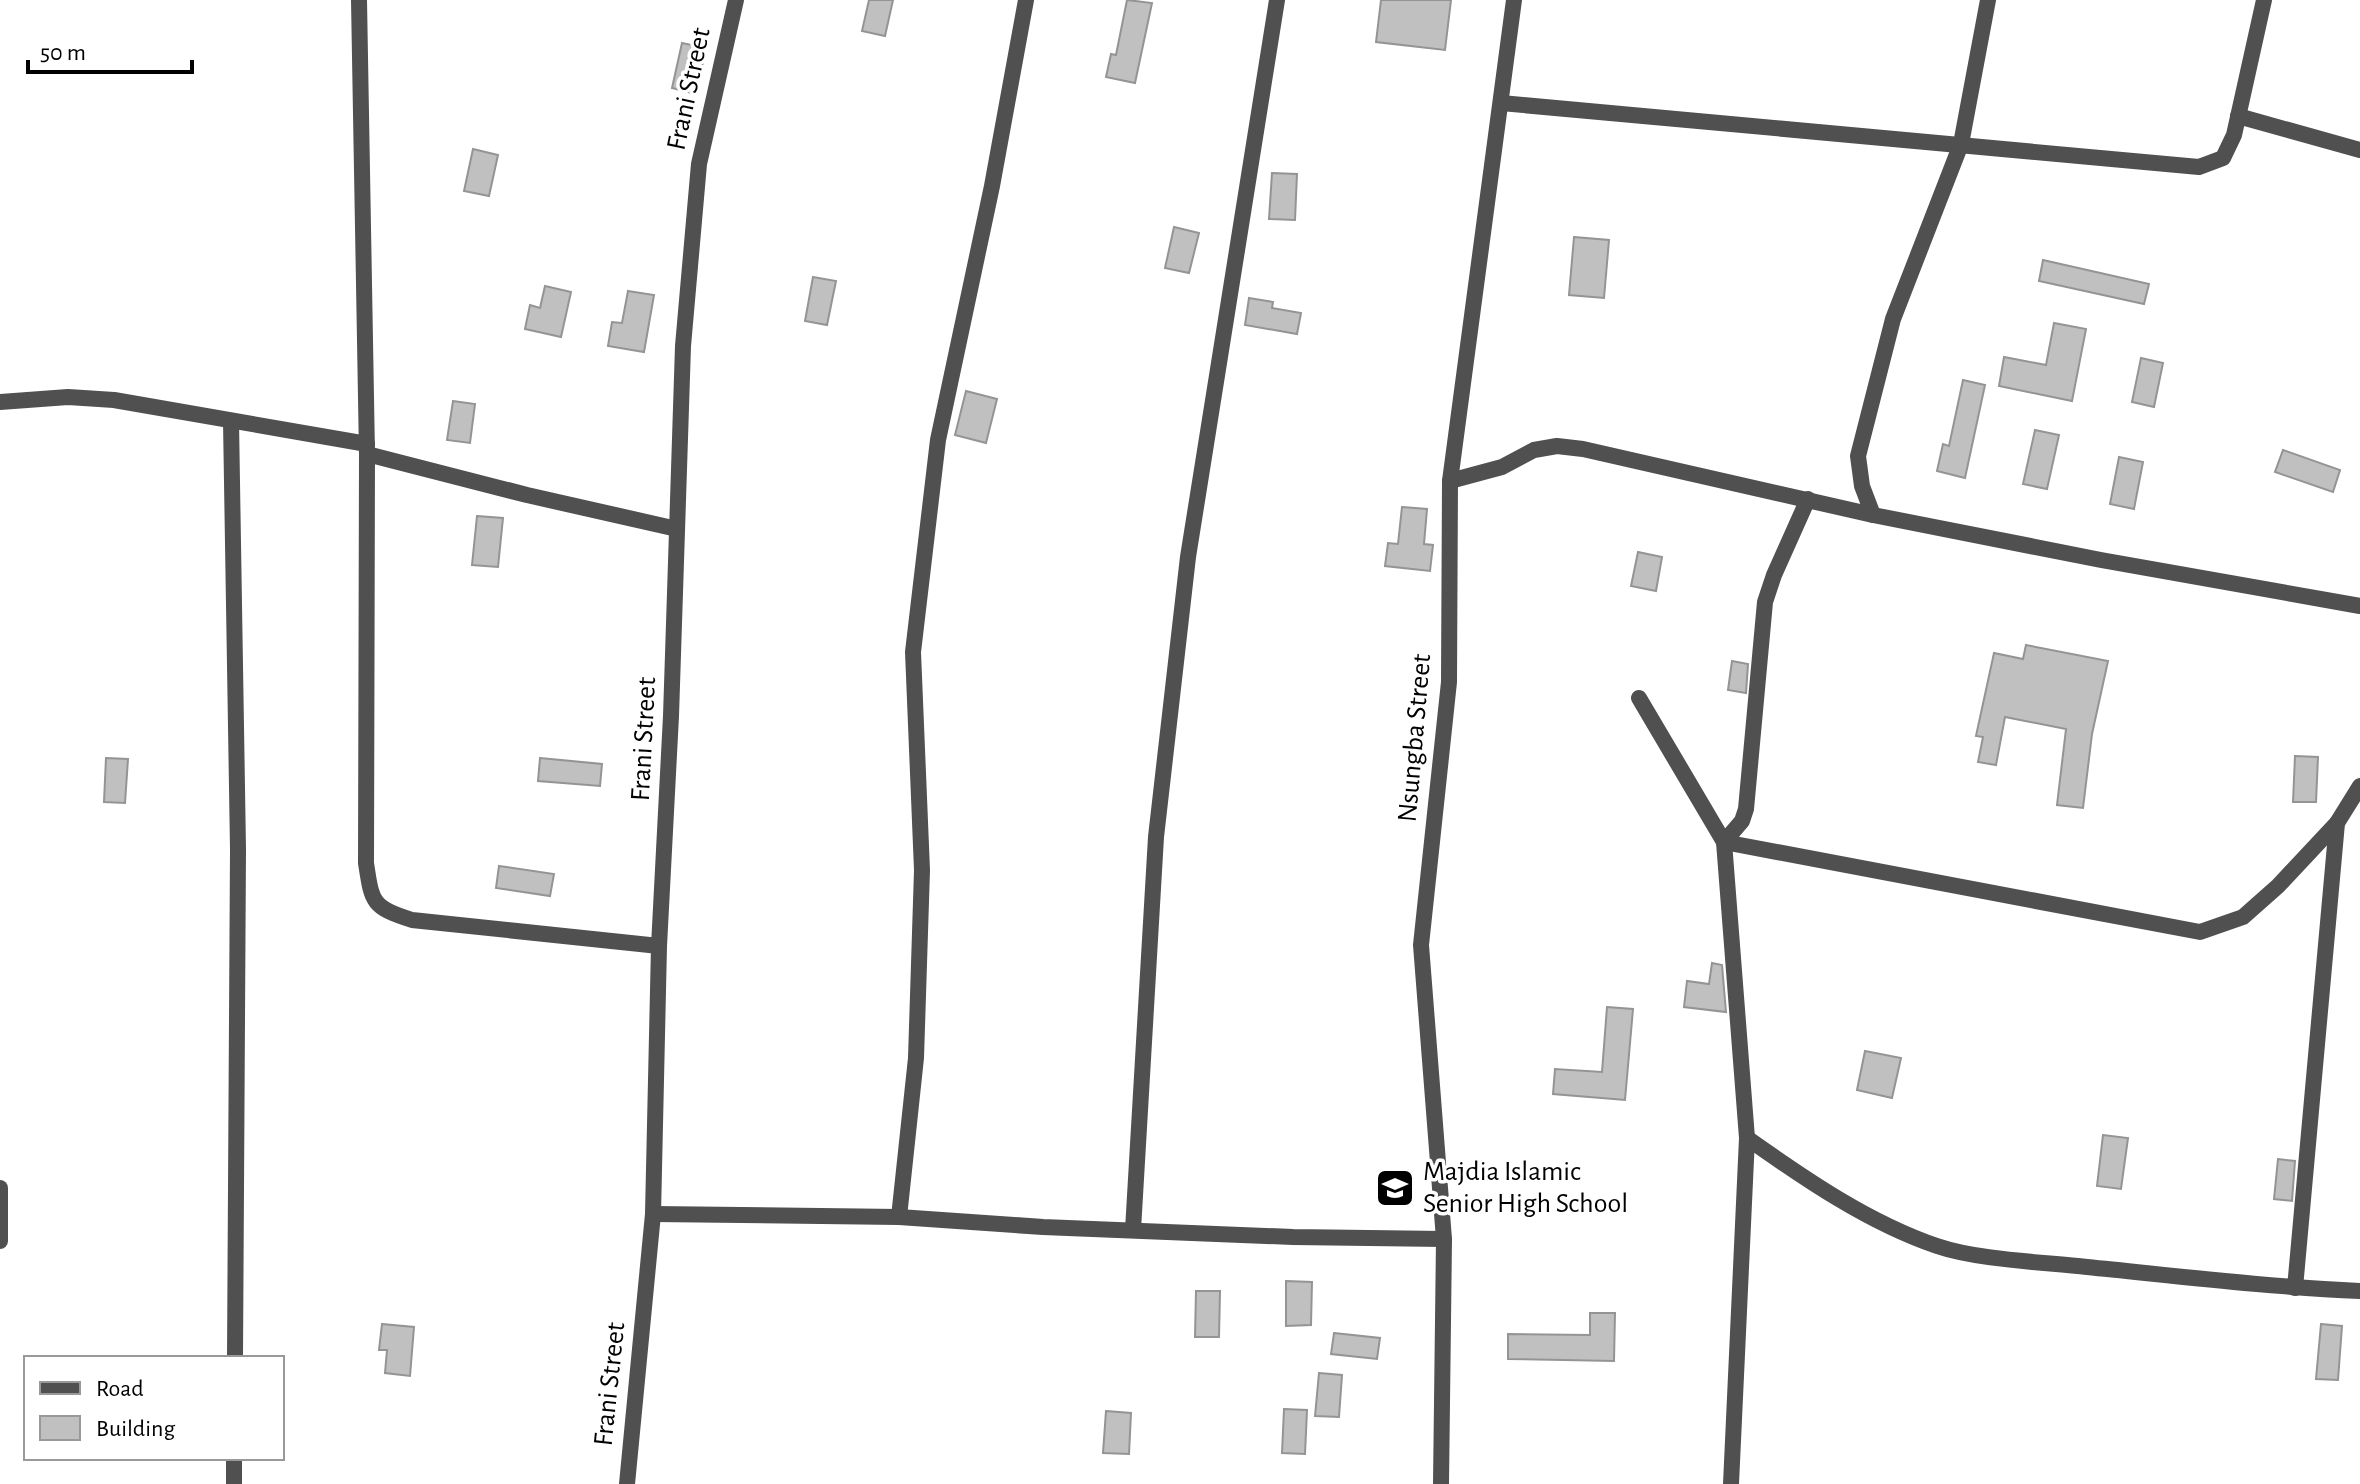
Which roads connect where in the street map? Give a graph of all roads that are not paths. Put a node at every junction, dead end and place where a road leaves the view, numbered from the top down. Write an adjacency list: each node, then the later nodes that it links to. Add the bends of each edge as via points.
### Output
1 (359, 0): 14 (street)
2 (736, 0): 18 (street, Frani Street, via 699,164 683,346)
3 (1026, 0): 28 (street, via 938,440 913,652 922,870 916,1058)
4 (1277, 0): 29 (street, via 1187,573 1156,837)
5 (1514, 0): 8 (street, Nsungba Street)
6 (1988, 0): 10 (street)
7 (2264, 0): 9 (street)
8 (1501, 103): 10 (street); 15 (street, Nsungba Street)
9 (2238, 116): 10 (street, via 2223,158 2199,167); 11 (street)
10 (1961, 144): 17 (street, via 1893,319 1858,456)
11 (2360, 150)
12 (0, 402): 13 (street, via 114,400)
13 (231, 421): 14 (street); 34 (street, via 238,849)
14 (367, 449): 18 (street, via 527,495); 24 (street, via 366,863 371,894 383,911 412,920)
15 (1450, 481): 16 (street, via 1557,446); 30 (street, Nsungba Street, via 1449,682 1421,945)
16 (1808, 499): 17 (street); 23 (street, via 1765,602 1746,809)
17 (1873, 515): 19 (street)
18 (677, 529): 24 (street, Frani Street)
19 (2360, 606)
20 (1639, 698): 23 (street)
21 (2360, 786): 22 (street)
22 (2337, 823): 23 (street, via 2243,917 2200,932); 32 (street)
23 (1724, 842): 25 (street)
24 (659, 946): 27 (street, Frani Street)
25 (1747, 1138): 32 (street, via 1874,1218 1938,1247); 39 (street)
26 (0, 1188): 31 (street)
27 (653, 1214): 28 (street); 37 (street, Frani Street)
28 (899, 1217): 29 (street)
29 (1133, 1230): 30 (street)
30 (1444, 1239): 38 (street, Nsungba Street)
31 (0, 1241)
32 (2295, 1288): 33 (street)
33 (2360, 1291)
34 (235, 1356)
35 (234, 1460): 36 (street)
36 (234, 1484)
37 (627, 1484)
38 (1441, 1484)
39 (1731, 1484)

